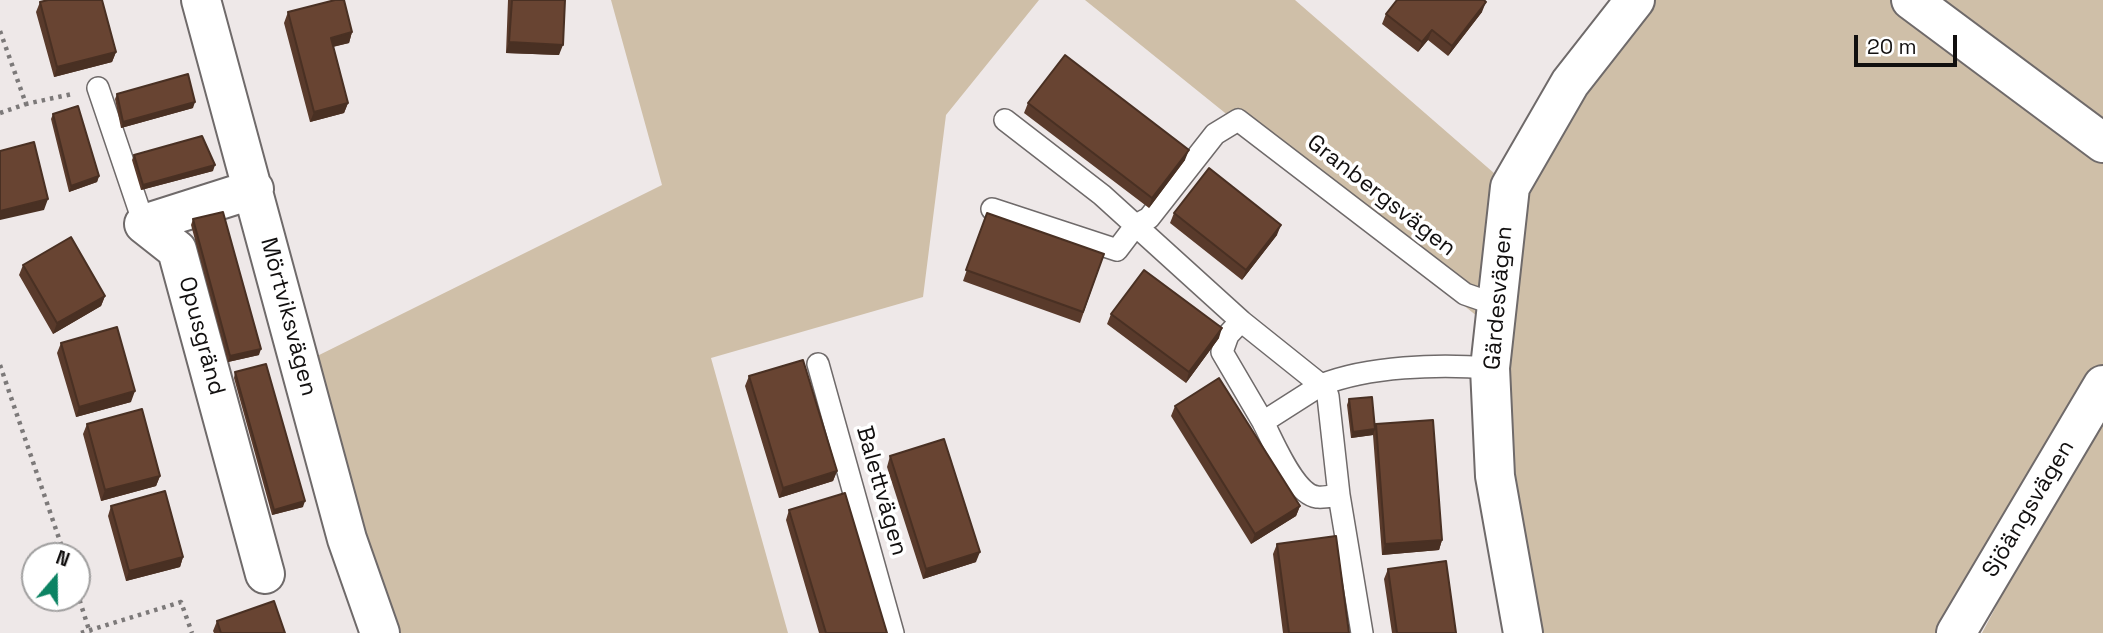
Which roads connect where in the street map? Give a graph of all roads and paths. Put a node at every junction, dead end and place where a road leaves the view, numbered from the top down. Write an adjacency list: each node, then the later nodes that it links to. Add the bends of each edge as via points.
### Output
1 (201, 0): 10 (street, Mörtviksvägen)
2 (1635, 0): 14 (street, Gärdesvägen, via 1570,83 1510,187)
3 (1911, 0): 9 (street)
4 (0, 31): 6 (path)
5 (98, 88): 6 (path); 12 (lane)
6 (26, 104): 7 (path)
7 (0, 113)
8 (1005, 120): 13 (lane)
9 (2103, 143)
10 (254, 189): 12 (street); 29 (street, Mörtviksvägen, via 347,539)
11 (992, 209): 13 (lane, via 1117,250)
12 (144, 224): 24 (street, Opusgränd, via 177,250)
13 (1136, 225): 14 (lane, Granbergsvägen, via 1149,218 1216,134 1238,120 1465,294); 15 (lane)
14 (1497, 305): 18 (street, Gärdesvägen)
15 (1241, 321): 19 (lane); 21 (lane, via 1228,335 1222,352)
16 (818, 364): 30 (lane, Balettvägen)
17 (0, 365): 23 (path)
18 (1490, 368): 19 (lane, via 1448,365 1341,377); 32 (street, Gärdesvägen, via 1495,475)
19 (1321, 385): 21 (lane); 22 (lane, via 1328,397)
20 (2103, 385): 33 (street, Sjöängsvägen)
21 (1263, 422): 22 (lane, via 1293,479 1306,492 1316,497)
22 (1339, 495): 31 (lane)
23 (60, 542)
24 (265, 574)
25 (84, 612): 26 (path)
26 (90, 631): 27 (path); 28 (path, via 181,602)
27 (81, 633)
28 (192, 633)
29 (380, 633)
30 (893, 633)
31 (1362, 633)
32 (1522, 633)
33 (1955, 633)

